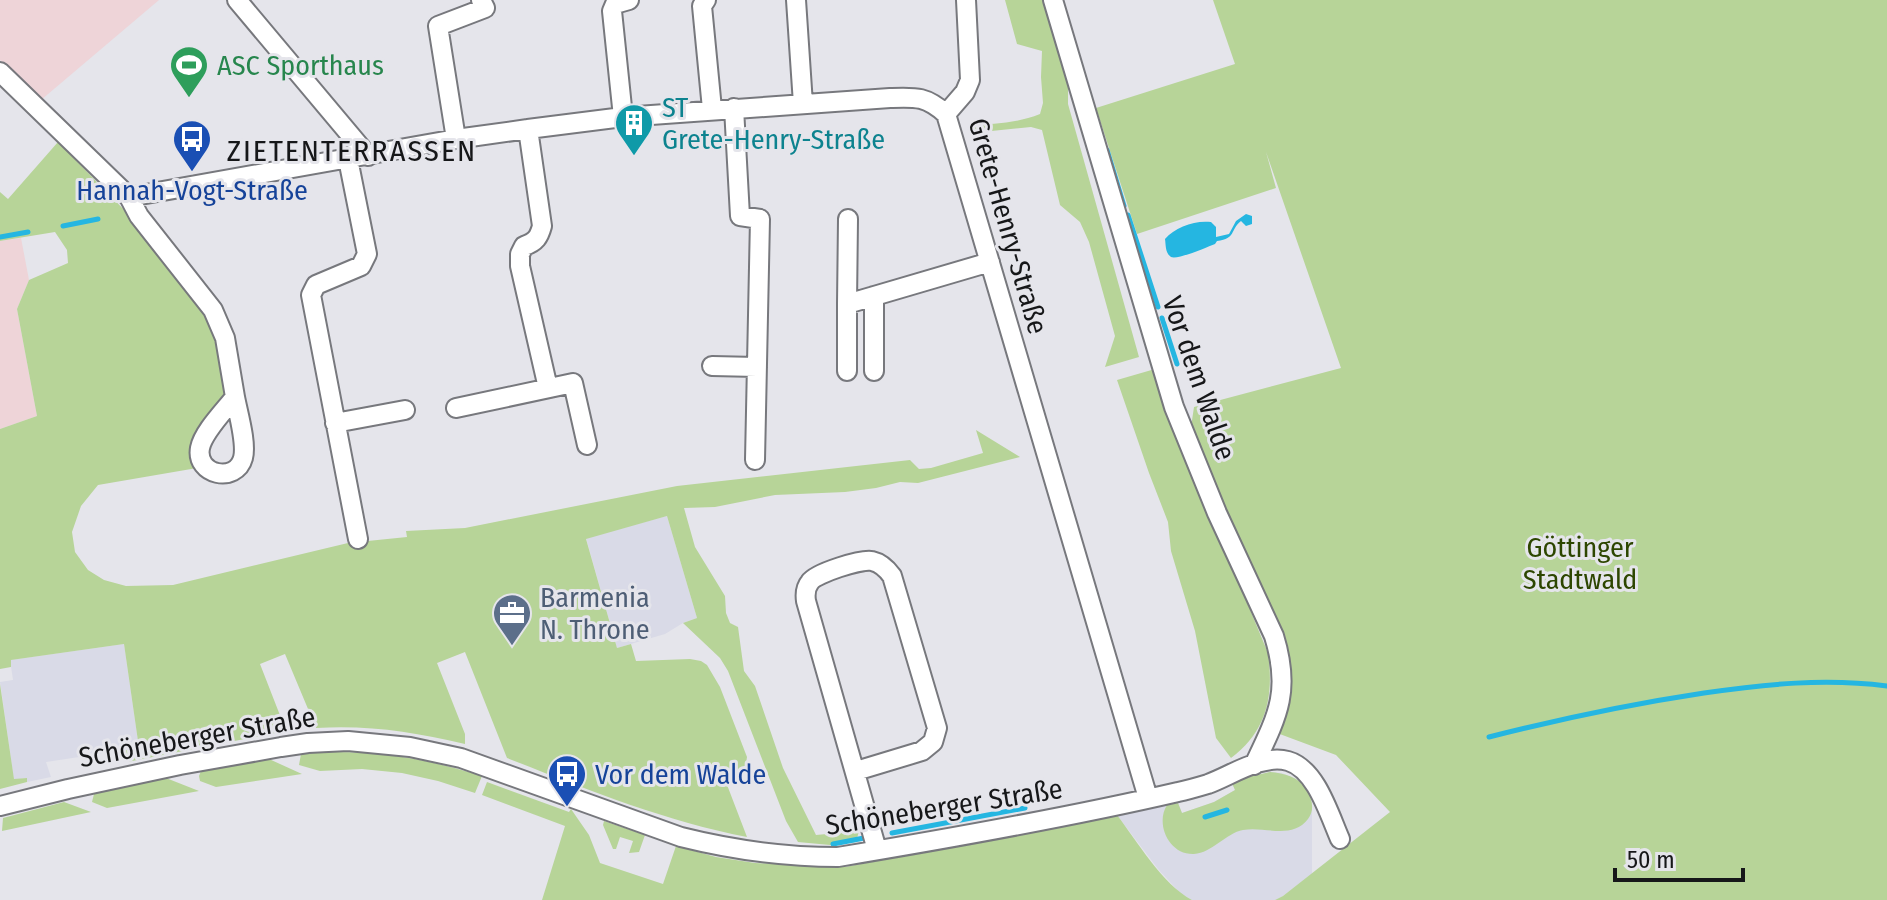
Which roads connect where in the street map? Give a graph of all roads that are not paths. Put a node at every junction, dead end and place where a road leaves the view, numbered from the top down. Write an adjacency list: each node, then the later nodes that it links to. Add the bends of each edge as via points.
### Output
1 (237, 0): 16 (street)
2 (481, 0): 15 (street, via 485,8 438,26)
3 (629, 0): 13 (street, via 615,4 612,11)
4 (706, 0): 11 (street, via 702,6)
5 (796, 0): 9 (street)
6 (966, 0): 12 (street, via 970,80)
7 (1053, 0): 35 (street, Vor dem Walde, via 1174,407 1279,652 1280,703)
8 (0, 72): 18 (street)
9 (803, 104): 10 (street, Grete-Henry-Straße); 12 (street, Grete-Henry-Straße, via 917,97)
10 (734, 108): 11 (street, Grete-Henry-Straße); 24 (street, via 740,216 760,219)
11 (712, 109): 13 (street, Grete-Henry-Straße)
12 (946, 114): 20 (street, Grete-Henry-Straße)
13 (623, 117): 14 (street, Grete-Henry-Straße)
14 (528, 129): 15 (street, Grete-Henry-Straße); 27 (street, via 542,226 534,242 524,246 520,266)
15 (456, 139): 16 (street, Grete-Henry-Straße)
16 (368, 156): 17 (street, Grete-Henry-Straße)
17 (348, 159): 18 (street, Grete-Henry-Straße); 31 (street, via 367,254 361,266 316,285 311,295)
18 (129, 197): 28 (street, via 221,325)
19 (848, 219): 22 (street)
20 (990, 262): 21 (street); 37 (street, Grete-Henry-Straße)
21 (874, 296): 22 (street); 26 (street)
22 (847, 304): 25 (street)
23 (712, 366): 24 (street)
24 (757, 367): 33 (street)
25 (847, 371)
26 (874, 371)
27 (548, 388): 29 (street); 32 (street, via 573,383)
28 (235, 397)
29 (456, 408)
30 (405, 410): 31 (street)
31 (335, 423): 34 (street)
32 (587, 445)
33 (755, 460)
34 (358, 539)
35 (1254, 765): 37 (street, Schöneberger Straße, via 1205,785); 39 (street, Schöneberger Straße, via 1272,759 1302,766)
36 (856, 771): 36 (street, via 805,593 821,574 874,561 892,576 937,728 933,742 922,751); 40 (street)
37 (1148, 798): 40 (street, Schöneberger Straße)
38 (0, 806): 40 (street, Schöneberger Straße, via 180,765 348,741 461,758 714,845 802,857)
39 (1340, 839)
40 (877, 850)

